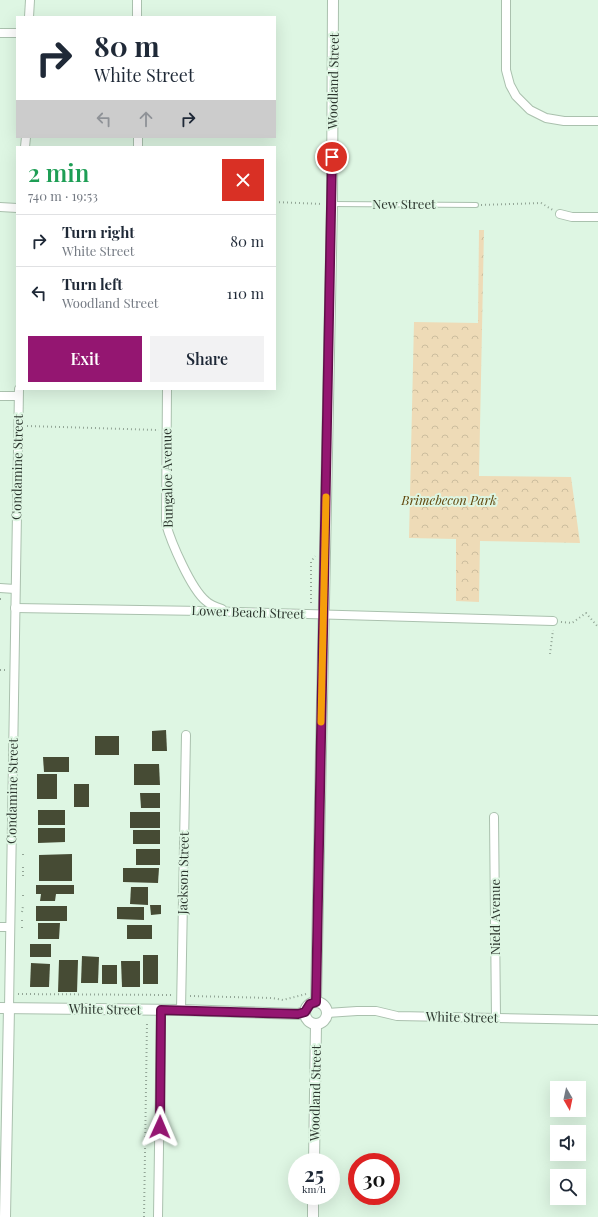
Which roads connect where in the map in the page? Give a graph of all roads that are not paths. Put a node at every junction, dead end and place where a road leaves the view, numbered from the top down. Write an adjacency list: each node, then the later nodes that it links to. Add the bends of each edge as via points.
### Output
1 (30, 0): 5 (street)
2 (137, 0): 6 (street)
3 (333, 0): 10 (street, Woodland Street)
4 (506, 0): 9 (street, via 506,70 516,96 530,110 546,118)
5 (29, 16)
6 (137, 16)
7 (0, 33): 8 (street)
8 (16, 33)
9 (598, 121)
10 (332, 204): 11 (lane, New Street); 23 (street, Woodland Street)
11 (476, 205)
12 (0, 207): 13 (street)
13 (16, 208)
14 (560, 214): 15 (street, via 572,217)
15 (598, 217)
16 (167, 390): 22 (street, Bungaloe Avenue, via 166,524 170,538 200,595 211,605)
17 (18, 393): 18 (street); 20 (street, Condamine Street)
18 (0, 396)
19 (0, 588): 20 (street)
20 (15, 589): 21 (street, Condamine Street)
21 (15, 608): 22 (street, Lower Beach Street); 28 (street, Condamine Street)
22 (231, 612): 23 (street, Lower Beach Street)
23 (323, 614): 24 (street, Lower Beach Street); 29 (street, Woodland Street)
24 (553, 621)
25 (186, 735): 32 (street, Jackson Street)
26 (494, 817): 35 (street, Nield Avenue)
27 (0, 927): 28 (street)
28 (10, 927): 30 (street, Condamine Street)
29 (316, 1002): 33 (street, via 310,1004); 34 (street, via 323,1004)
30 (4, 1008): 31 (street, White Street); 40 (street, Condamine Street)
31 (161, 1010): 32 (street, White Street); 41 (street)
32 (181, 1010): 33 (street, White Street, via 298,1014)
33 (305, 1012): 37 (street, via 308,1020)
34 (327, 1013): 35 (street, White Street, via 357,1010 397,1016); 37 (street, via 325,1019)
35 (496, 1018): 36 (street, White Street)
36 (598, 1020)
37 (316, 1024): 38 (street, Woodland Street)
38 (314, 1153)
39 (313, 1205): 42 (street)
40 (5, 1217)
41 (158, 1217)
42 (313, 1217)

